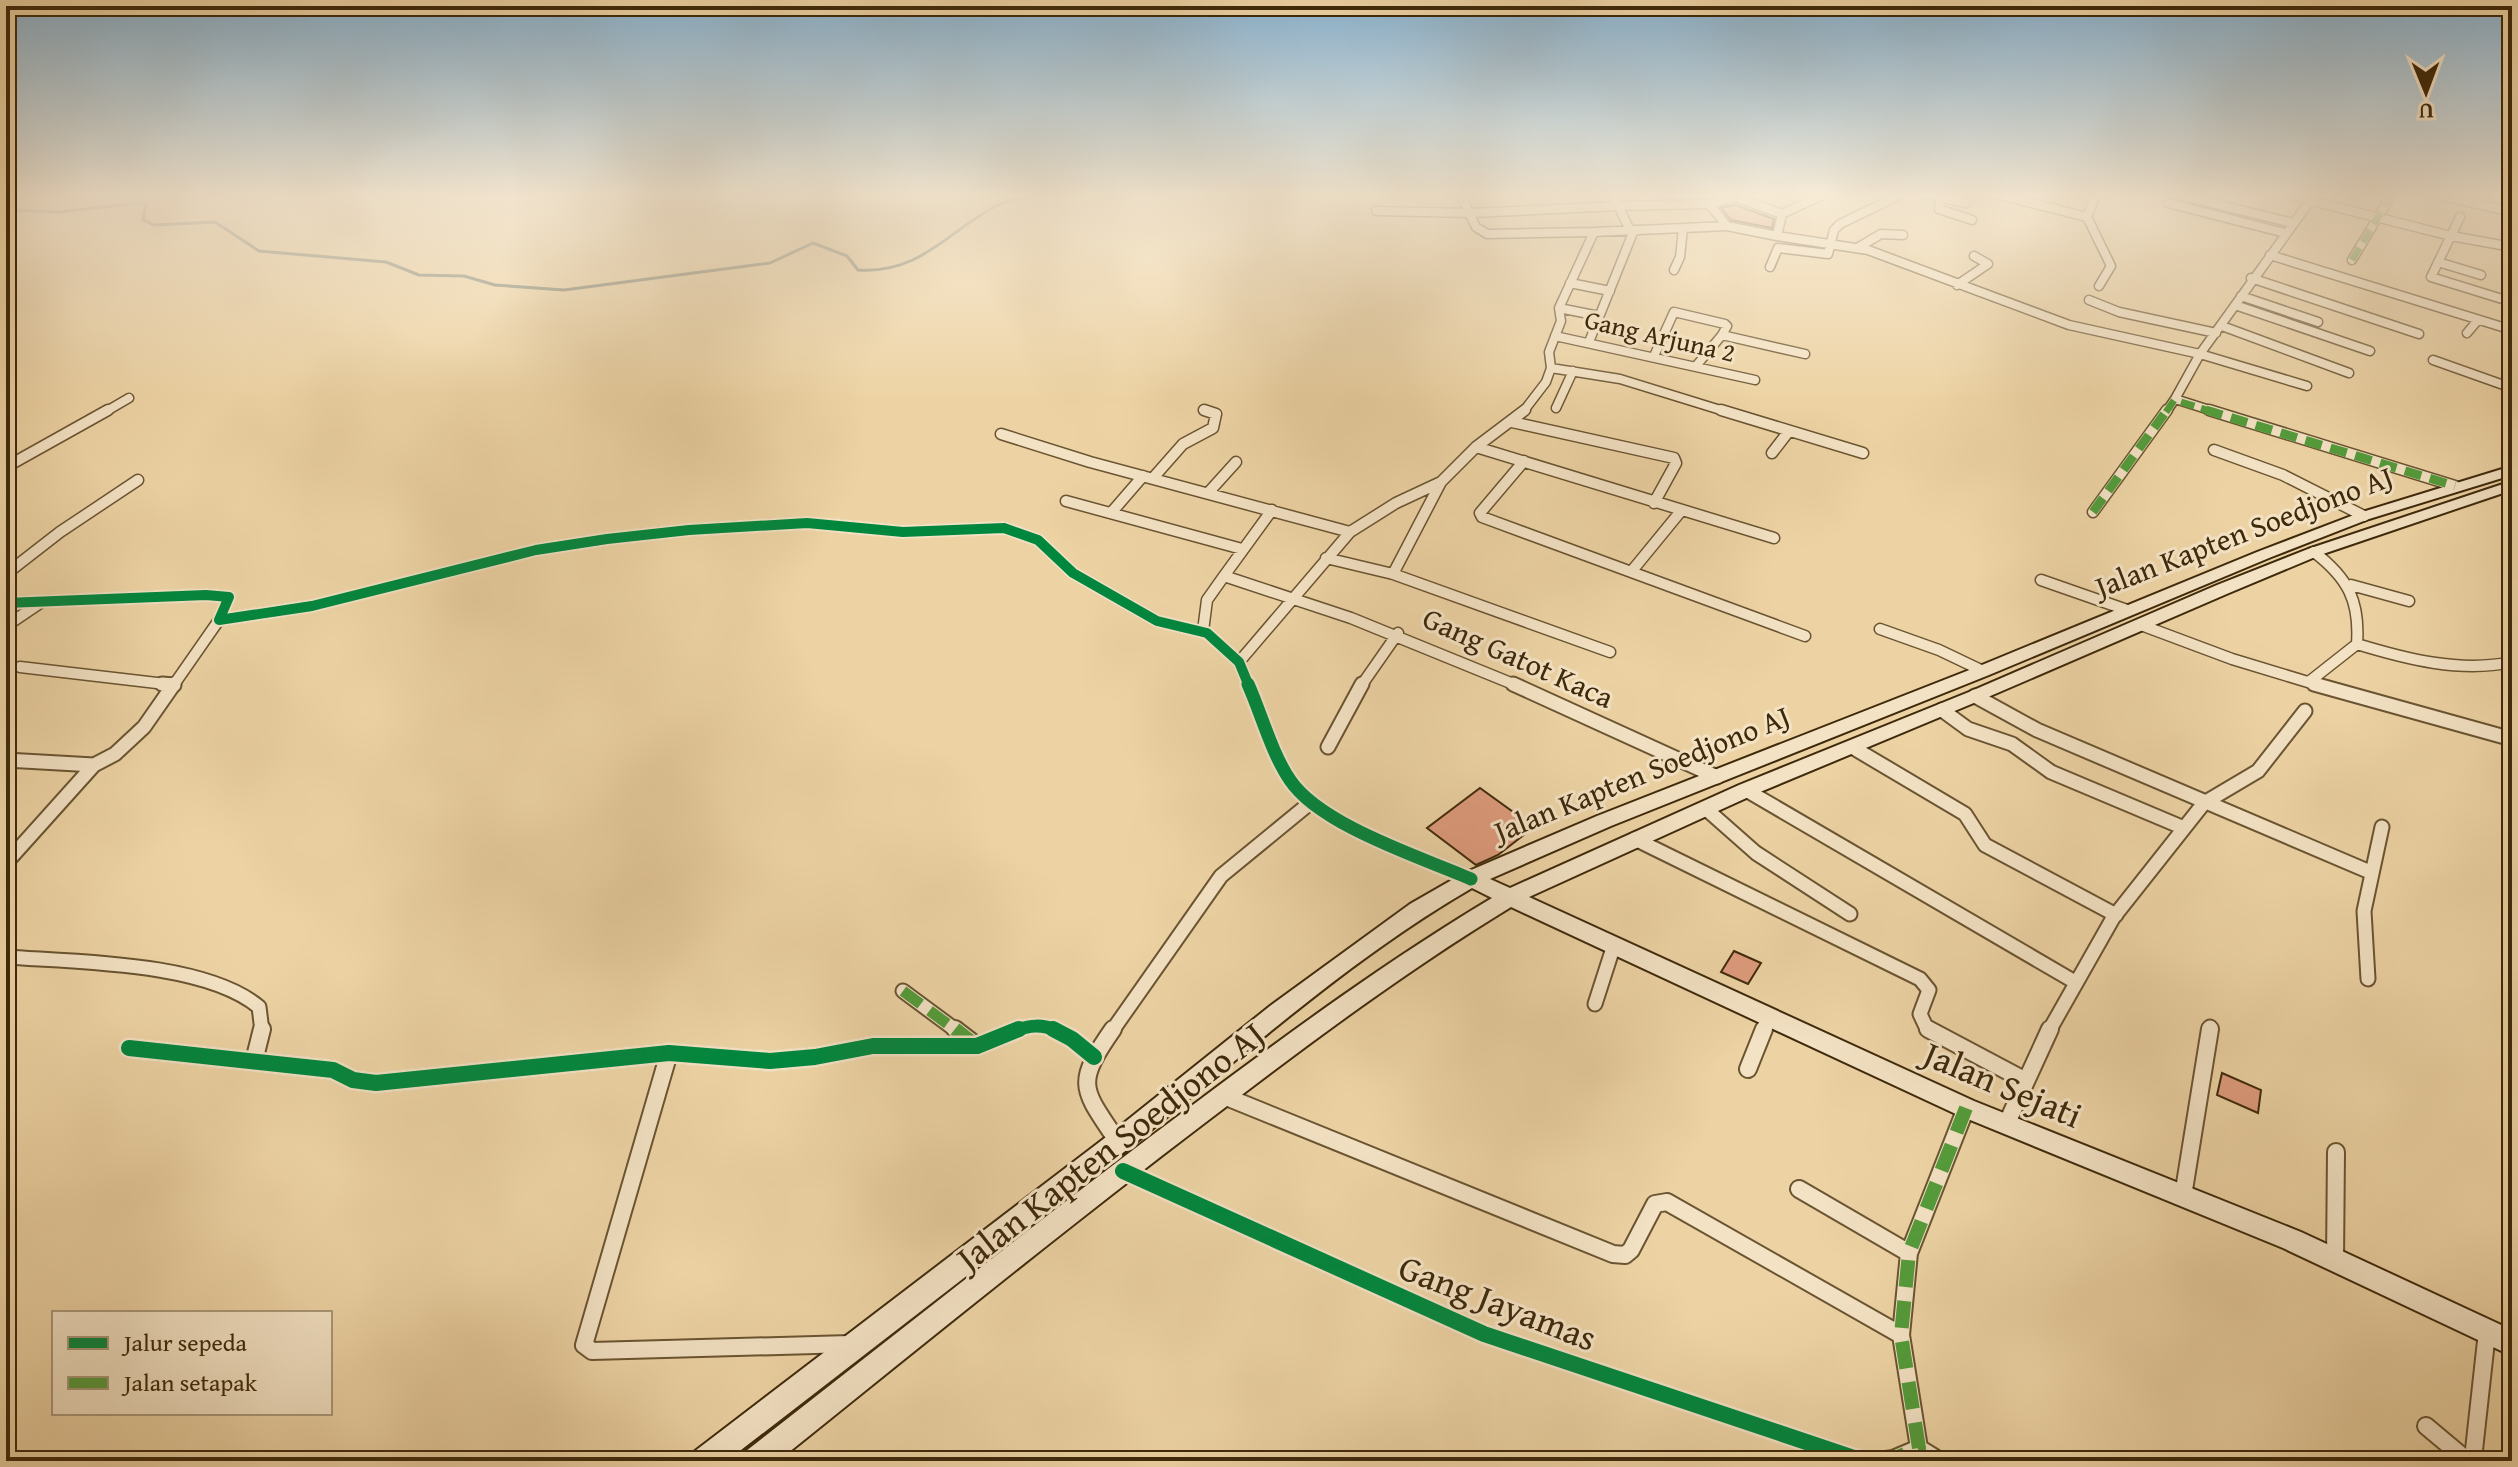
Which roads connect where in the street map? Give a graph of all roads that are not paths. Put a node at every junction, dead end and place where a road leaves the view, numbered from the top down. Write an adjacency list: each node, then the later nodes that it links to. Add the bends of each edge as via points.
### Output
1 (1580, 262): 17 (street)
2 (1620, 262): 21 (street)
3 (1677, 262): 13 (street)
4 (1772, 262): 12 (street)
5 (1900, 262): 18 (street)
6 (1985, 262): 18 (street)
7 (2109, 262): 19 (street)
8 (2264, 262): 16 (street)
9 (2294, 262): 30 (street)
10 (2438, 262): 15 (street)
11 (2440, 262): 14 (street)
12 (1770, 267)
13 (1674, 270)
14 (2481, 275)
15 (2431, 277): 20 (street); 25 (street)
16 (2251, 278): 23 (street); 35 (street)
17 (1570, 283): 21 (street); 27 (street)
18 (1957, 285): 41 (street, via 2069,325)
19 (2099, 286)
20 (2422, 288)
21 (1610, 291): 29 (street)
22 (1679, 296): 28 (street)
23 (2241, 296): 26 (street); 31 (street)
24 (2089, 300): 32 (street, via 2119,312)
25 (2512, 302)
26 (2235, 305): 32 (street); 39 (street)
27 (1559, 308): 29 (street); 37 (street)
28 (1674, 312): 36 (street, via 1725,324); 42 (street)
29 (1599, 316): 38 (street)
30 (2478, 320): 33 (street); 34 (street)
31 (2318, 322)
32 (2219, 330): 41 (street); 47 (street)
33 (2512, 330)
34 (2467, 333)
35 (2419, 334)
36 (1722, 335): 40 (street); 44 (street)
37 (1555, 336): 38 (street, Gang Arjuna 2); 45 (street)
38 (1589, 342): 42 (street, Gang Arjuna 2)
39 (2370, 351)
40 (1805, 354)
41 (2200, 354): 49 (street); 52 (street)
42 (1654, 356): 44 (street, Gang Arjuna 2)
43 (2433, 360): 50 (street)
44 (1696, 366): 48 (street, Gang Arjuna 2)
45 (1551, 368): 46 (street); 55 (street, via 1546,382)
46 (1573, 371): 53 (street); 56 (street, via 1620,379)
47 (2349, 373)
48 (1755, 380)
49 (2307, 386)
50 (2512, 388)
51 (129, 398): 64 (street)
52 (2175, 399): 70 (street); 76 (street)
53 (1556, 408)
54 (1204, 410): 66 (street, via 1216,414 1213,428 1183,444)
55 (1512, 422): 58 (street); 73 (street, via 1674,458)
56 (1789, 431): 60 (street); 61 (street)
57 (1001, 434): 66 (street)
58 (1476, 447): 62 (street); 68 (street)
59 (2214, 450): 78 (street, via 2283,475)
60 (1772, 453)
61 (1863, 453)
62 (1524, 461): 73 (street); 84 (street, via 1482,517)
63 (1236, 462): 71 (street)
64 (6, 467)
65 (2512, 470): 70 (main road, Jalan Kapten Soedjono AJ)
66 (1148, 477): 71 (street); 77 (street)
67 (138, 480): 85 (street)
68 (1441, 482): 79 (street); 86 (street)
69 (2512, 485): 82 (main road, Jalan Kapten Soedjono AJ)
70 (2455, 486): 78 (main road, Jalan Kapten Soedjono AJ)
71 (1208, 493): 74 (street)
72 (1066, 501): 77 (street)
73 (1654, 503): 75 (street)
74 (1272, 510): 79 (street); 81 (street)
75 (1681, 511): 80 (street); 84 (street)
76 (2093, 512)
77 (1111, 513): 81 (street)
78 (2364, 516): 93 (main road, Jalan Kapten Soedjono AJ)
79 (1350, 532): 83 (street)
80 (1774, 538)
81 (1242, 549): 87 (street)
82 (2314, 552): 89 (street); 96 (main road, Jalan Kapten Soedjono AJ)
83 (1326, 558): 86 (street); 90 (street)
84 (1631, 572): 103 (street)
85 (6, 574)
86 (1393, 574): 105 (street)
87 (1224, 576): 90 (street, Gang Gatot Kaca); 101 (street, via 1207,600)
88 (2041, 580): 95 (street)
89 (2351, 585): 91 (street); 104 (street, via 2360,620)
90 (1294, 596): 102 (street, Gang Gatot Kaca); 106 (street)
91 (2409, 601)
92 (42, 602): 94 (street); 97 (street, via 229,597); 99 (street)
93 (2145, 602): 95 (main road, Jalan Kapten Soedjono AJ); 96 (main road)
94 (6, 603)
95 (2127, 610): 109 (main road, Jalan Kapten Soedjono AJ)
96 (2165, 615): 98 (main road, Jalan Kapten Soedjono AJ)
97 (219, 620): 101 (street, via 312,606 536,550 689,530 807,523 903,532 1004,528 1024,533 1073,573 1157,621); 111 (street)
98 (2141, 625): 110 (street); 112 (main road, Jalan Kapten Soedjono AJ)
99 (6, 626)
100 (1880, 629): 109 (street)
101 (1203, 631): 106 (street)
102 (1398, 633): 116 (street, via 1363,682); 120 (street, Gang Gatot Kaca)
103 (1805, 636)
104 (2357, 644): 107 (street, via 2429,661); 110 (street)
105 (1610, 652)
106 (1239, 662): 122 (street, via 1289,779)
107 (2512, 662)
108 (20, 667): 111 (street)
109 (1983, 671): 120 (main road, Jalan Kapten Soedjono AJ)
110 (2310, 681): 115 (street)
111 (174, 685): 119 (street, via 135,736)
112 (1975, 696): 113 (main road, Jalan Kapten Soedjono AJ); 123 (street, via 2020,723)
113 (1942, 710): 117 (main road, Jalan Kapten Soedjono AJ); 126 (street, via 1968,729 2012,744 2051,772)
114 (2305, 711): 123 (street, via 2258,771)
115 (2512, 739)
116 (1328, 747)
117 (1852, 747): 121 (main road, Jalan Kapten Soedjono AJ); 133 (street, via 1965,814 1985,845)
118 (6, 760): 119 (street)
119 (94, 765): 128 (street)
120 (1717, 777): 130 (main road, Jalan Kapten Soedjono AJ)
121 (1746, 790): 124 (main road, Jalan Kapten Soedjono AJ); 137 (street)
122 (1310, 803): 130 (street, via 1347,825); 145 (street, via 1216,882)
123 (2204, 803): 126 (street); 129 (street)
124 (1705, 808): 127 (main road, Jalan Kapten Soedjono AJ); 132 (street, via 1776,869)
125 (2382, 827): 129 (street)
126 (2184, 828): 133 (street)
127 (1635, 839): 131 (main road, Jalan Kapten Soedjono AJ); 148 (street, via 1920,979 1929,990 1920,1014 1927,1029)
128 (6, 863)
129 (2370, 872): 136 (street, via 2364,911)
130 (1471, 879): 131 (main road, Jalan Sejati); 152 (main road, Jalan Kapten Soedjono AJ, via 1417,910 1290,1003)
131 (1512, 896): 134 (main road, Jalan Sejati); 149 (main road, Jalan Kapten Soedjono AJ, via 1439,940)
132 (1850, 914)
133 (2116, 915): 137 (street)
134 (1614, 945): 139 (street); 140 (main road, Jalan Sejati)
135 (6, 957): 146 (street, via 146,969 241,992 258,1006 263,1026)
136 (2368, 979)
137 (2075, 982): 148 (street)
138 (903, 991): 142 (street)
139 (1595, 1004)
140 (1769, 1016): 147 (street); 150 (main road, Jalan Sejati)
141 (2210, 1027): 156 (street)
142 (977, 1046): 144 (street, via 873,1046 770,1061); 145 (street, via 1014,1030 1046,1026)
143 (129, 1048): 146 (street)
144 (669, 1053): 146 (street, via 376,1083 333,1070); 164 (street, via 584,1345 592,1351)
145 (1094, 1057): 152 (street, via 1084,1073 1084,1088)
146 (254, 1061)
147 (1748, 1069)
148 (2026, 1081): 151 (street)
149 (1224, 1096): 154 (main road, Jalan Kapten Soedjono AJ); 162 (street, via 1613,1254 1631,1250 1655,1204 1667,1202)
150 (1966, 1108): 151 (main road, Jalan Sejati); 159 (street)
151 (2006, 1125): 156 (main road, Jalan Sejati)
152 (1118, 1142): 157 (main road, Jalan Kapten Soedjono AJ)
153 (2336, 1152): 160 (street)
154 (1123, 1171): 158 (main road, Jalan Kapten Soedjono AJ); 167 (street, Gang Jayamas, via 1484,1334)
155 (1799, 1189): 159 (street)
156 (2183, 1196): 160 (main road, Jalan Sejati)
157 (1044, 1198): 158 (main road); 164 (main road, Jalan Kapten Soedjono AJ)
158 (1061, 1220): 169 (main road, Jalan Kapten Soedjono AJ)
159 (1909, 1253): 162 (street)
160 (2335, 1260): 161 (main road, Jalan Sejati)
161 (2487, 1332): 163 (main road, Jalan Sejati); 165 (street, via 2473,1459 2463,1457)
162 (1901, 1335): 166 (street)
163 (2512, 1343)
164 (853, 1344): 168 (main road, Jalan Kapten Soedjono AJ)
165 (2426, 1426)
166 (1919, 1448): 171 (street); 172 (street)
167 (1839, 1458): 170 (street, Gang Jayamas)
168 (705, 1461)
169 (756, 1461)
170 (1863, 1461)
171 (1879, 1461)
172 (1940, 1461)

